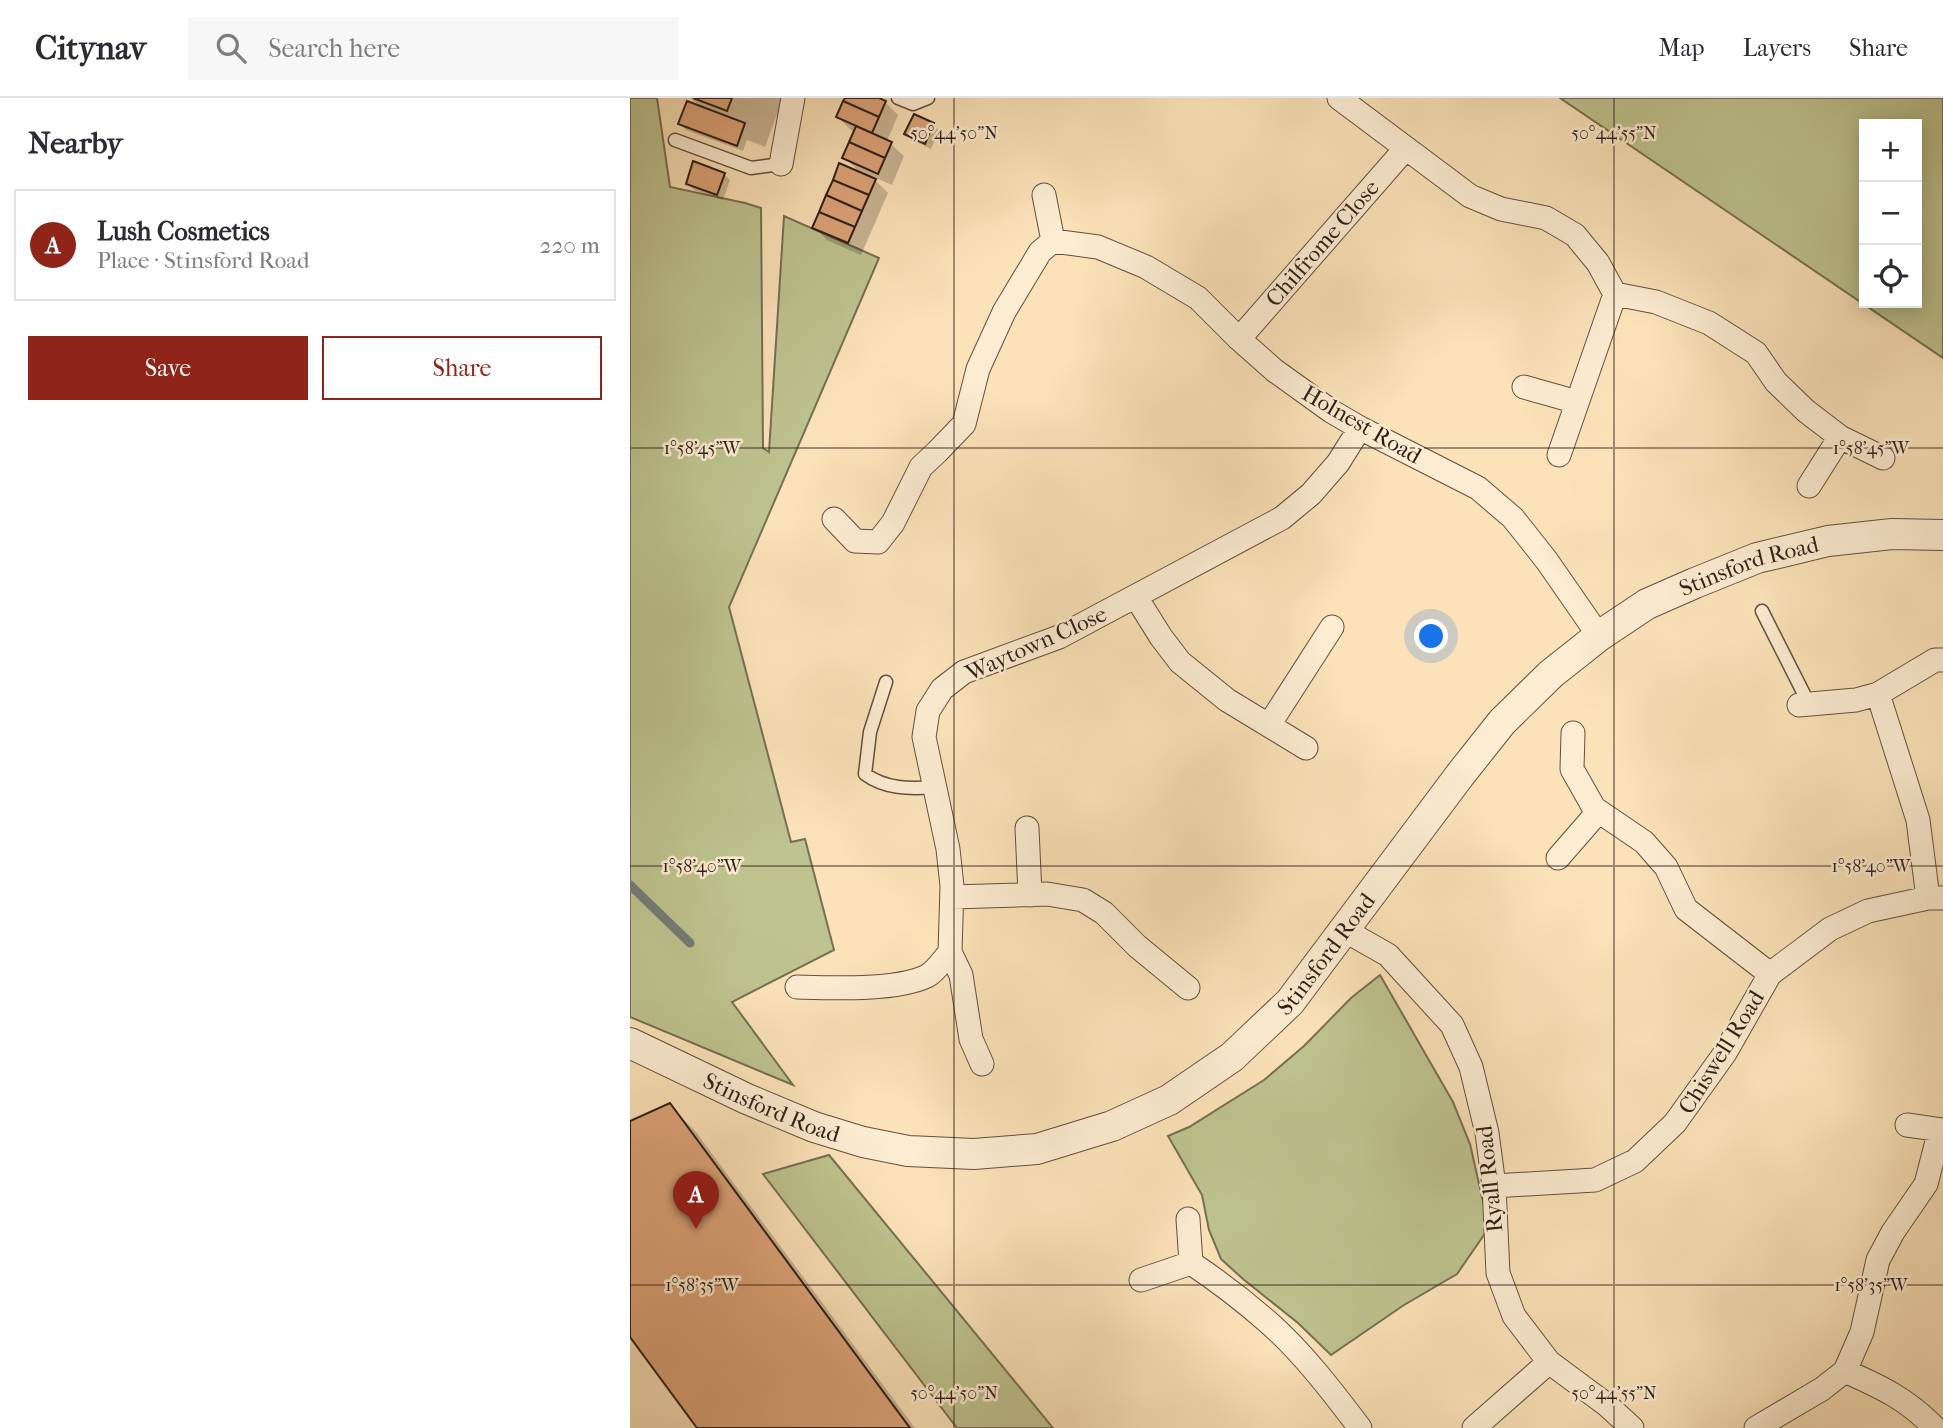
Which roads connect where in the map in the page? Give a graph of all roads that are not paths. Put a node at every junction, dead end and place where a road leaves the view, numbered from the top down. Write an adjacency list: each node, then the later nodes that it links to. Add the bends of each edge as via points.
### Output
1 (793, 98): 7 (street)
2 (898, 98): 3 (lane, via 913,104)
3 (928, 98)
4 (1339, 98): 6 (street)
5 (675, 140): 7 (lane, via 751,168)
6 (1406, 148): 10 (street, via 1470,196 1501,209 1546,218 1575,235); 11 (street, Chilfrome Close)
7 (780, 164)
8 (1044, 195): 9 (street)
9 (1053, 241): 11 (street, Holnest Road, via 1098,247 1146,267 1198,298); 19 (street, via 1040,252 1004,312 978,369 964,424 921,467 893,523 878,542 855,541)
10 (1615, 294): 13 (street); 15 (street, via 1656,302 1709,323 1756,353 1776,382)
11 (1239, 339): 14 (street, Holnest Road, via 1274,370)
12 (1524, 387): 13 (street)
13 (1577, 402): 16 (street)
14 (1360, 428): 21 (street, Waytown Close, via 1338,463 1282,518); 24 (street, Holnest Road, via 1478,488 1513,517)
15 (1840, 437): 17 (street); 18 (street)
16 (1559, 455)
17 (1883, 458)
18 (1809, 486)
19 (834, 519)
20 (1943, 535): 24 (street, Stinsford Road, via 1892,534 1828,541 1757,558 1647,604)
21 (1136, 597): 29 (street, Waytown Close, via 1180,662 1227,700); 32 (street, Waytown Close, via 1059,638 964,672 942,689 928,711 924,737)
22 (1762, 611): 28 (lane)
23 (1332, 627): 29 (street)
24 (1599, 636): 39 (street, Stinsford Road, via 1502,722)
25 (1943, 660): 27 (street, via 1935,660)
26 (886, 682): 32 (lane, via 870,732 865,774 898,787)
27 (1878, 694): 28 (street); 38 (street, via 1918,820)
28 (1804, 704)
29 (1269, 725): 31 (street, Waytown Close)
30 (1573, 733): 33 (street, via 1572,768)
31 (1306, 748)
32 (934, 787): 37 (street, Waytown Close, via 948,849)
33 (1598, 812): 35 (street); 41 (street, via 1644,842 1666,867 1686,909)
34 (1027, 828): 36 (street)
35 (1558, 858)
36 (1030, 895): 37 (street); 43 (street, via 1083,900 1104,913)
37 (951, 897): 40 (street, Waytown Close)
38 (1935, 898): 41 (street, Chiswell Road, via 1859,915 1830,929)
39 (1344, 930): 44 (street, Stinsford Road, via 1290,1002 1232,1057 1169,1100 1112,1125 1037,1149 974,1154 863,1142 747,1099); 48 (street, Ryall Road, via 1388,955 1452,1025 1471,1067)
40 (950, 952): 42 (street, via 928,975 905,983); 45 (street, Waytown Close, via 961,975 971,1039)
41 (1770, 974): 48 (street, Chiswell Road, via 1725,1053 1675,1123 1635,1161 1595,1180)
42 (797, 987)
43 (1188, 988)
44 (630, 1043)
45 (982, 1064)
46 (1907, 1125): 47 (street)
47 (1942, 1130): 53 (street, via 1926,1184 1878,1260 1862,1332)
48 (1494, 1186): 52 (street, Ryall Road, via 1498,1273 1514,1316)
49 (1188, 1219): 50 (street)
50 (1191, 1263): 51 (street); 54 (street, via 1269,1324 1310,1365)
51 (1142, 1280)
52 (1549, 1362): 55 (street); 56 (street, Ryall Road)
53 (1845, 1371): 57 (street); 58 (street, via 1888,1390)
54 (1360, 1428)
55 (1474, 1428)
56 (1632, 1428)
57 (1756, 1428)
58 (1935, 1428)

